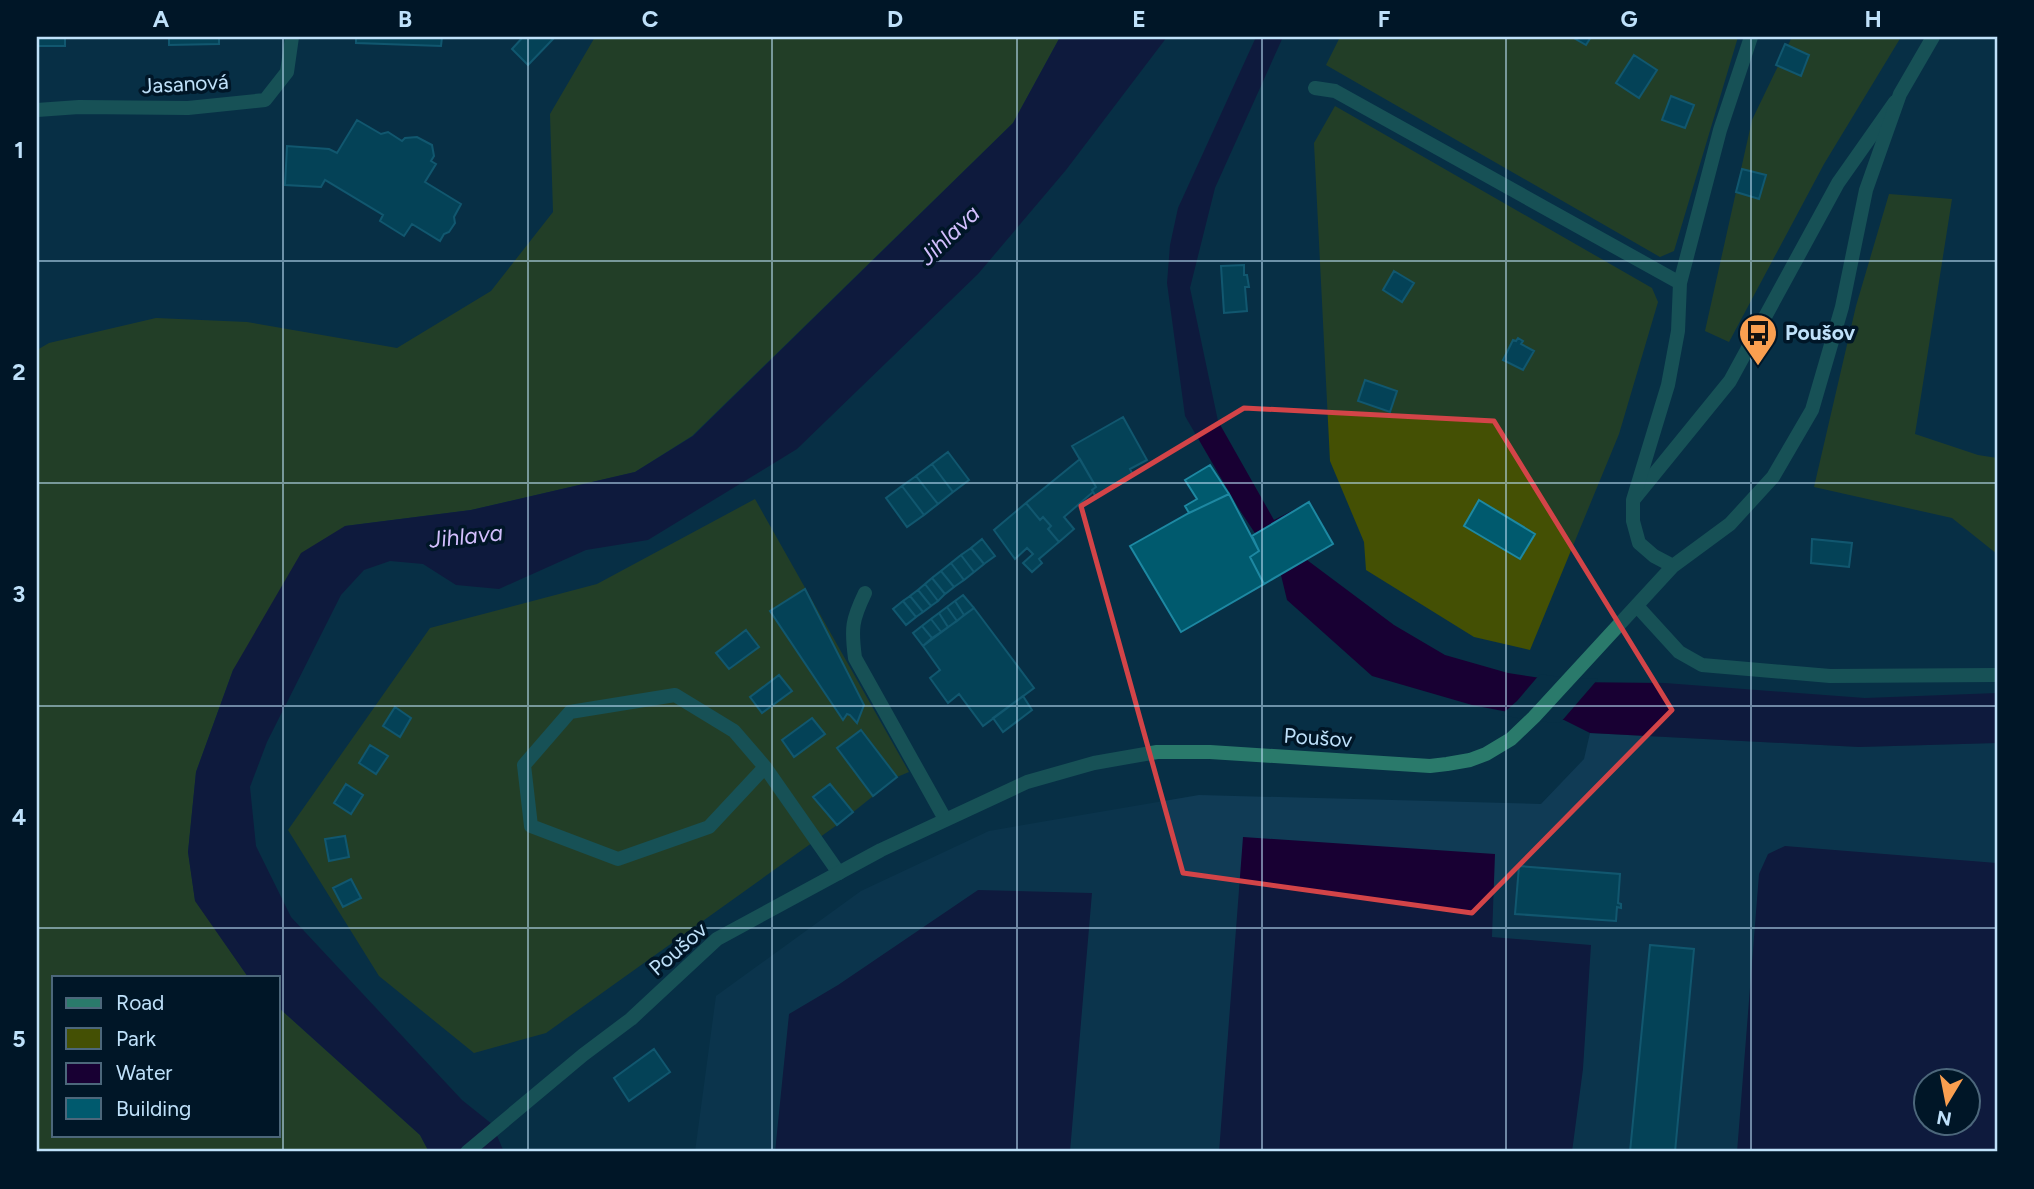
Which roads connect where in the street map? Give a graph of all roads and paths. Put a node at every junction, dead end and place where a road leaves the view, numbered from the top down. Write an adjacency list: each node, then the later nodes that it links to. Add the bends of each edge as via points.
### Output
1 (292, 37): 6 (street, Jasanová, via 287,72 265,100 188,108)
2 (1751, 37): 7 (street, via 1720,130)
3 (1933, 37): 5 (street, Poušov)
4 (1315, 88): 7 (street, via 1335,91)
5 (1900, 94): 8 (street, via 1838,183 1730,381); 9 (street, Poušov, via 1866,190 1842,307 1812,410 1773,477 1730,524)
6 (37, 110)
7 (1680, 283): 8 (street, via 1678,331 1668,385)
8 (1633, 500): 9 (street, via 1639,543)
9 (1673, 566): 11 (street, Poušov)
10 (865, 593): 14 (street, via 853,618 855,658)
11 (1637, 606): 12 (street, via 1679,652 1702,665 1830,676); 14 (street, Poušov, via 1534,718 1511,739 1471,760 1430,766 1157,752 1027,782)
12 (1997, 675)
13 (765, 767): 13 (street, via 734,731 675,695 570,712 524,765 531,826 618,859 709,827); 15 (street)
14 (945, 819): 15 (street, Poušov)
15 (839, 873): 16 (street, Poušov, via 717,939 631,1019)
16 (467, 1152)

